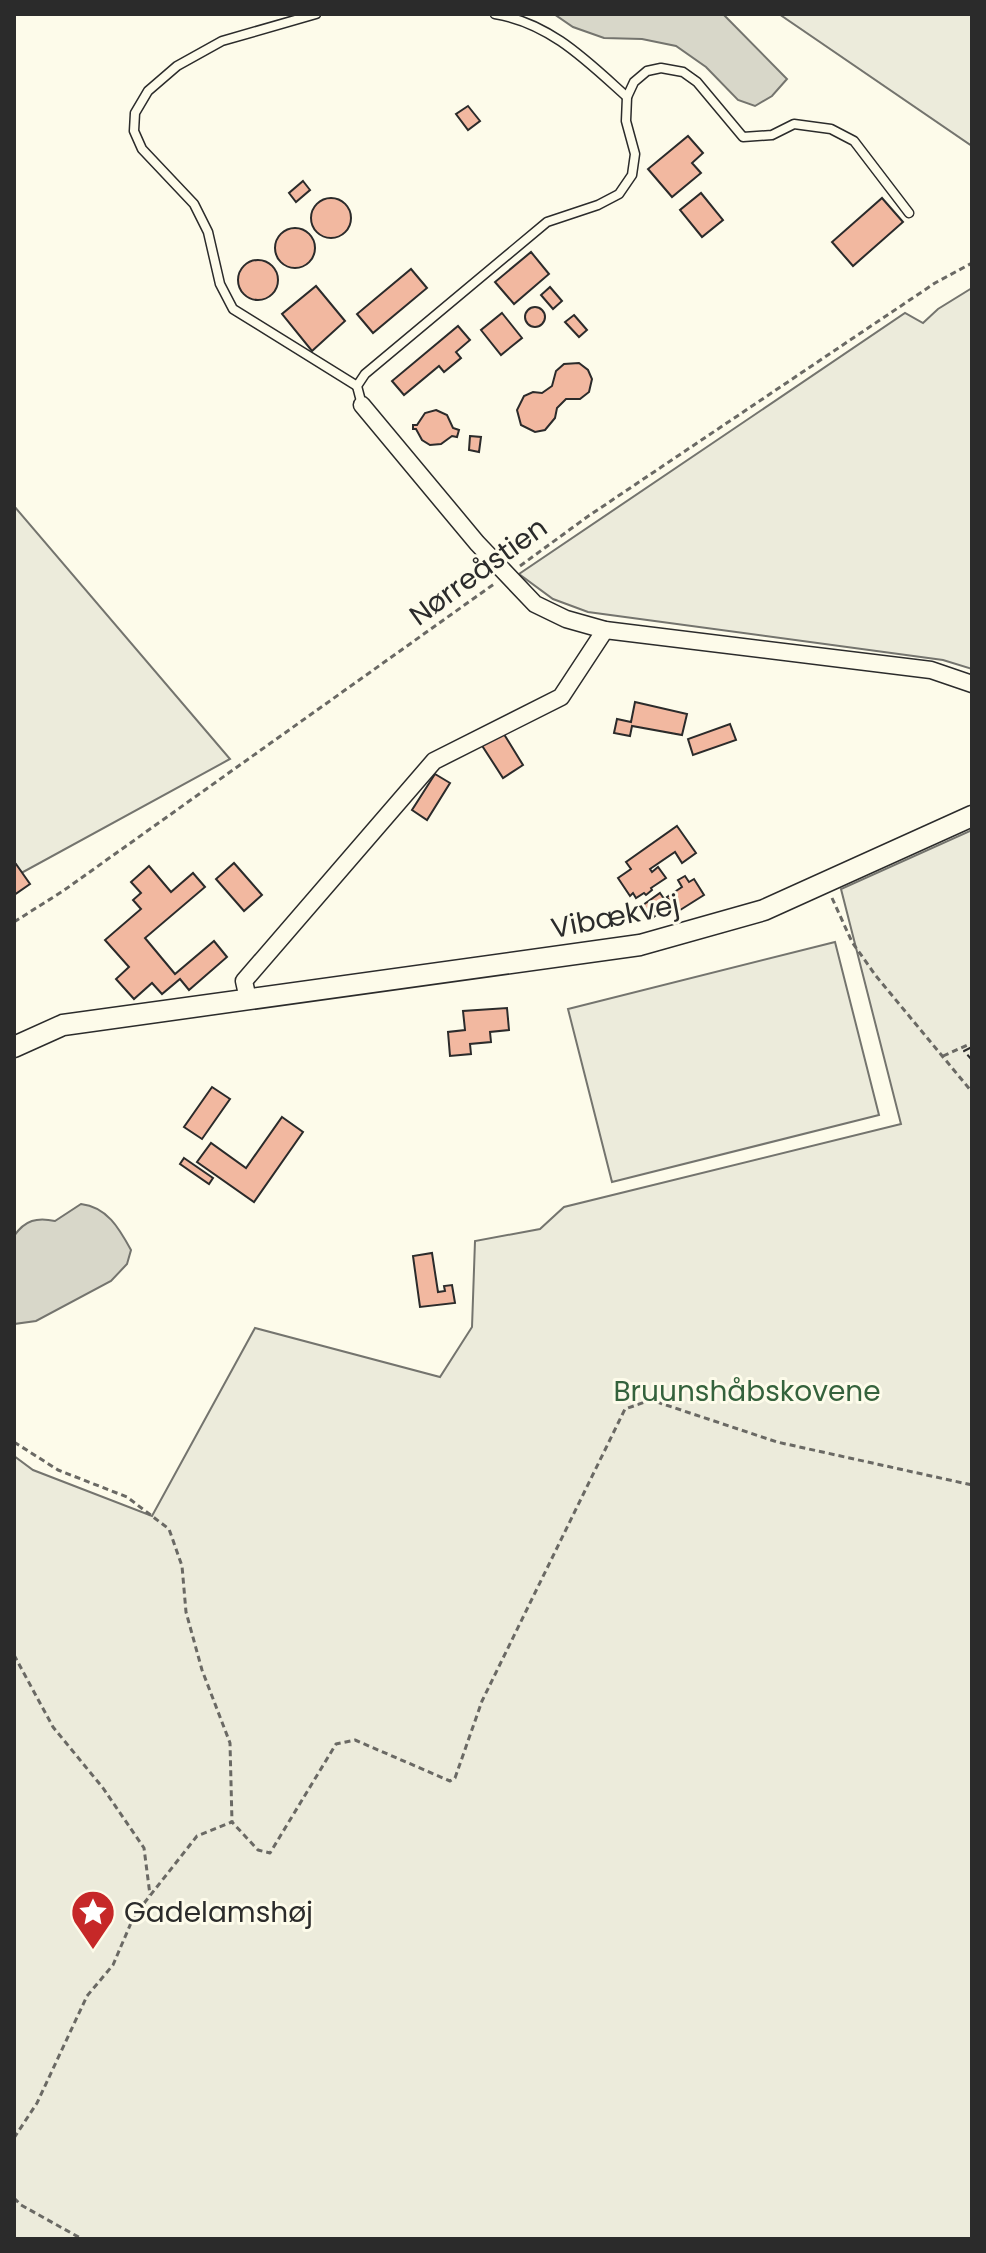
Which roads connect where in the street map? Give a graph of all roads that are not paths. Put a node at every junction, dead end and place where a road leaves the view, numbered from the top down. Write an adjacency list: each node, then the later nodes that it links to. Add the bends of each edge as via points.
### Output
1 (316, 14): 5 (lane, via 222,41 177,66 148,91 135,113 134,131 142,149 194,204 233,309)
2 (495, 14): 3 (lane, via 546,30)
3 (627, 97): 4 (lane, via 634,82 661,68 683,72 697,82 743,137 772,135 794,124 831,129 854,141); 5 (lane, via 626,121 635,154 632,175 619,194 547,222)
4 (909, 213)
5 (357, 386): 6 (lane)
6 (362, 405): 7 (street, via 535,604)
7 (605, 630): 8 (street, via 931,670); 10 (street, via 561,697 434,761 244,981)
8 (972, 684)
9 (972, 816): 10 (street, Vibækvej, via 764,910 640,945)
10 (248, 999): 11 (street, Vibækvej, via 63,1025)
11 (14, 1047)

